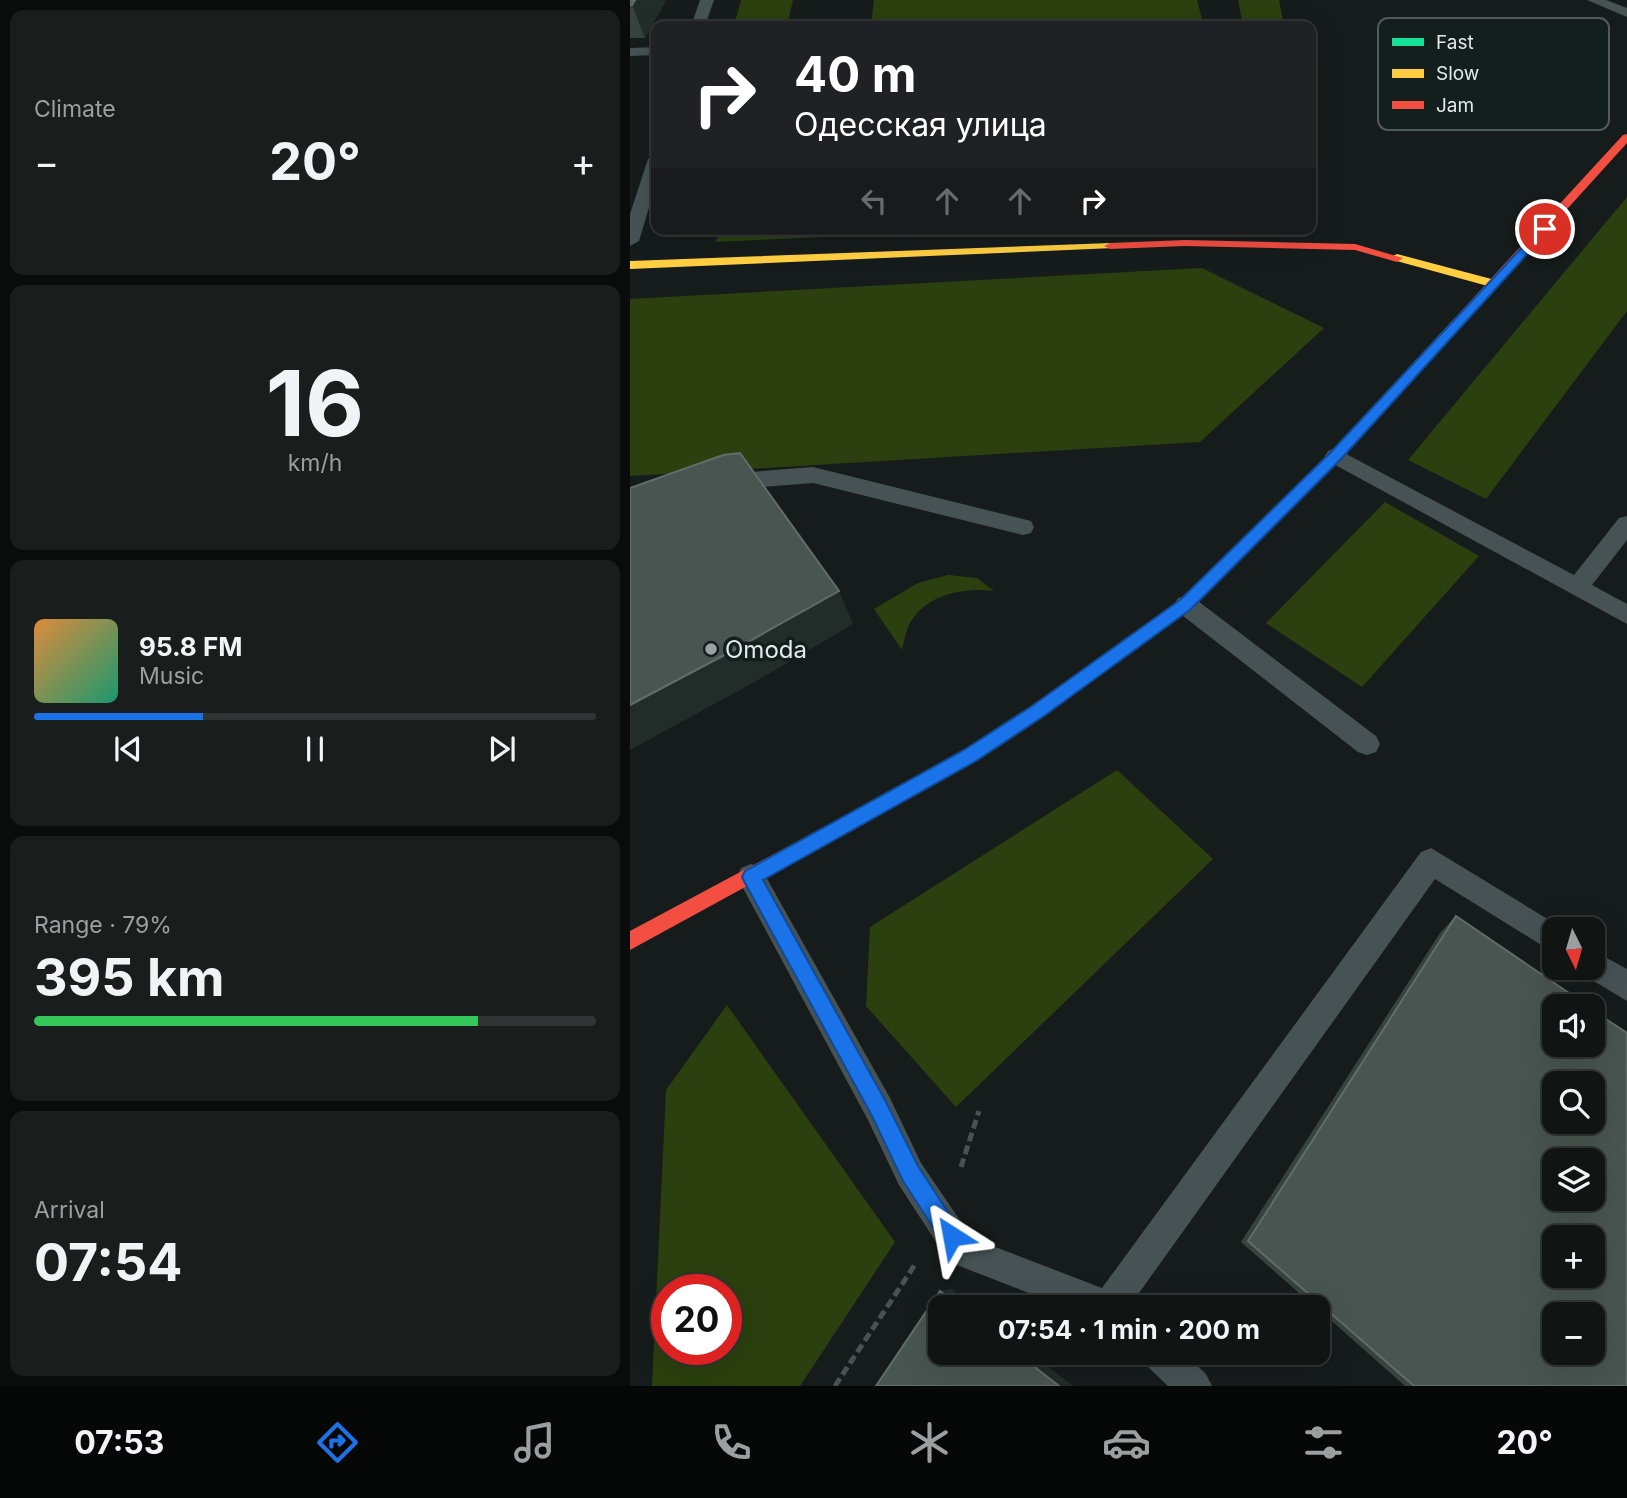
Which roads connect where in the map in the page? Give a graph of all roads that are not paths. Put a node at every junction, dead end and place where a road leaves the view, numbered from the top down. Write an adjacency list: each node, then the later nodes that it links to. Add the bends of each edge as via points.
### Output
1 (707, 0): 4 (lane)
2 (1594, 0): 3 (lane)
3 (1627, 13)
4 (700, 21)
5 (651, 51): 6 (lane)
6 (630, 52)
7 (1627, 137): 11 (street)
8 (651, 175): 9 (lane)
9 (630, 241)
10 (630, 265): 11 (street, via 1185,243 1300,245 1355,247)
11 (1495, 284): 12 (street)
12 (1335, 456): 16 (lane); 17 (street)
13 (708, 483): 15 (lane, via 813,475)
14 (1627, 524): 16 (lane)
15 (1023, 527)
16 (1577, 588): 18 (lane)
17 (1186, 605): 19 (lane); 20 (street, via 970,755)
18 (1627, 615)
19 (1367, 744)
20 (751, 877): 22 (street); 25 (lane, via 910,1174 961,1250)
21 (1542, 931): 26 (lane, via 1432,861)
22 (630, 941)
23 (1605, 972): 24 (lane)
24 (1627, 986)
25 (1078, 1295)
26 (1118, 1295)
27 (1171, 1365): 28 (lane)
28 (1194, 1386)

